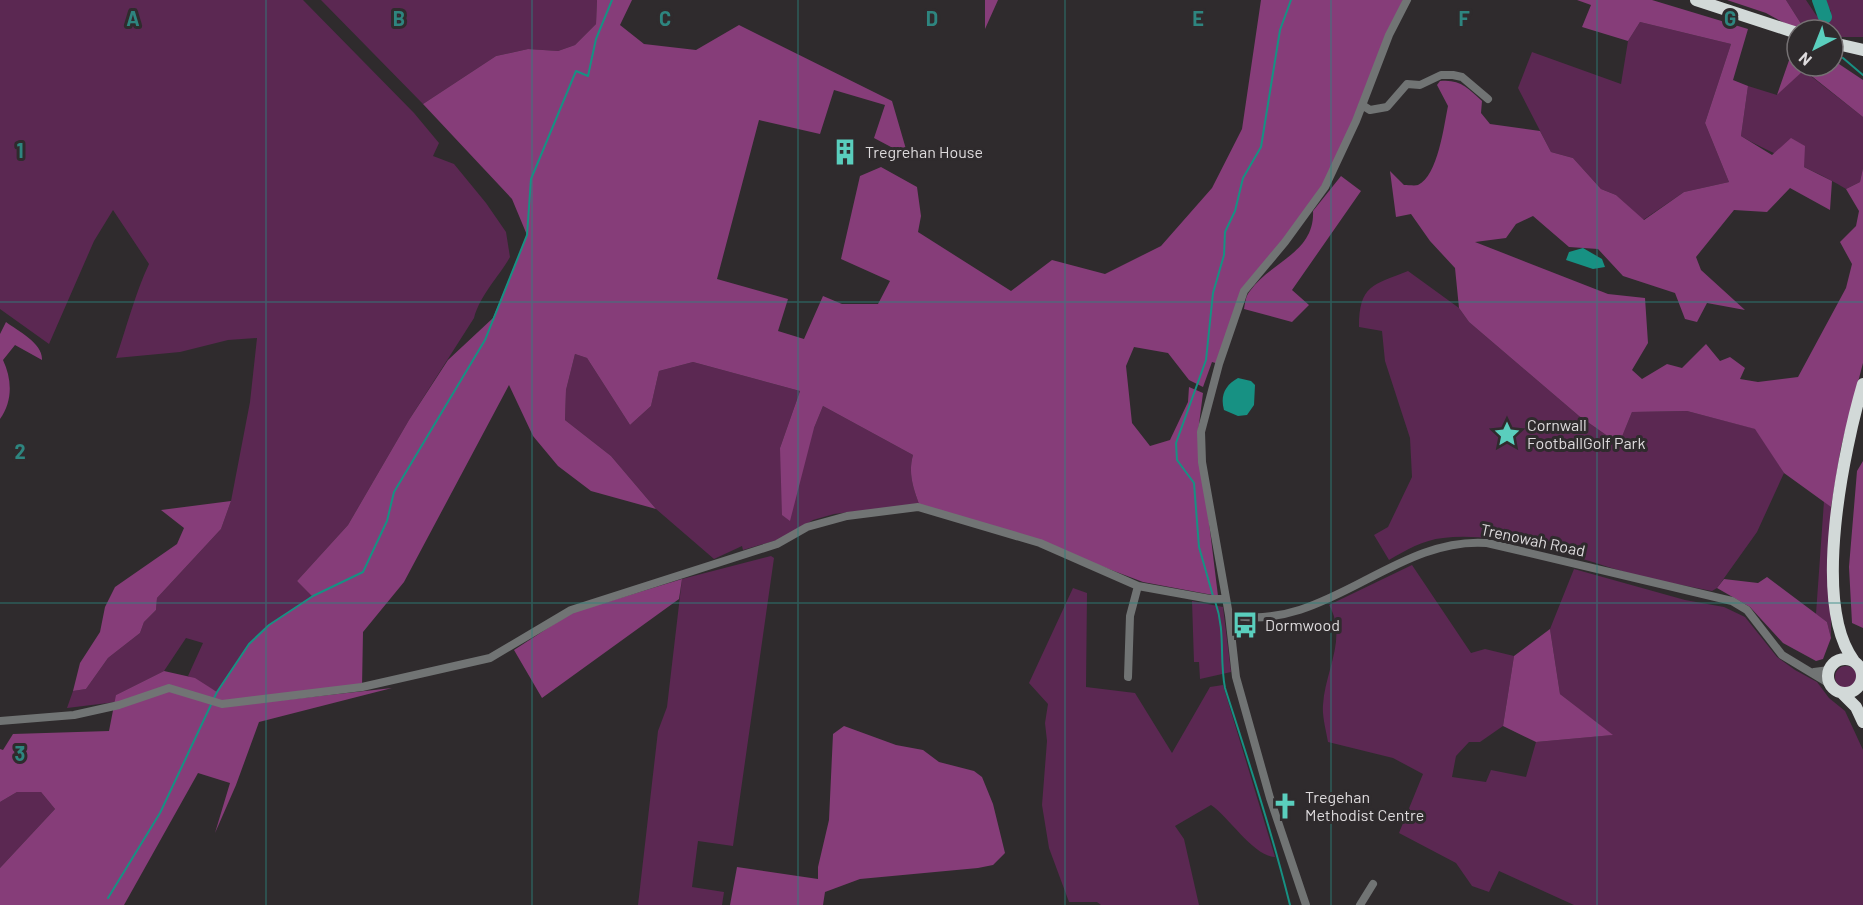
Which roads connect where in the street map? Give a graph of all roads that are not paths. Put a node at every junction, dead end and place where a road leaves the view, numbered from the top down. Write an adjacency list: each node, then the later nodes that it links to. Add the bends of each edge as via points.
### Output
1 (1407, 0): 7 (street)
2 (1696, 0): 3 (highway)
3 (1785, 29)
4 (1845, 46): 5 (highway)
5 (1863, 48)
6 (1488, 99): 7 (street, via 1462,77 1445,74 1420,85 1407,84 1387,108 1370,110)
7 (1362, 105): 10 (street, via 1326,187 1244,291 1219,364 1201,432)
8 (1863, 384): 12 (highway, via 1841,471 1836,520 1835,602)
9 (1138, 586): 10 (street); 16 (street, via 1130,616); 21 (street, via 1040,543 918,507 908,508 847,516 807,527 777,544 571,610 490,658 362,687 222,704 169,688 74,715)
10 (1217, 599): 11 (street)
11 (1229, 615): 15 (street, Trenowah Road, via 1255,619 1316,606 1423,553 1472,542 1487,543 1732,601 1748,610 1782,655); 23 (street, via 1236,677 1270,798)
12 (1840, 637): 13 (highway); 14 (highway)
13 (1858, 663): 14 (highway, via 1841,659); 17 (highway)
14 (1830, 668): 15 (street); 18 (highway)
15 (1814, 672): 18 (street, Trenowah Road)
16 (1128, 677)
17 (1862, 681): 19 (highway, via 1852,692); 20 (highway)
18 (1830, 684): 19 (highway)
19 (1842, 693): 20 (highway)
20 (1862, 718)
21 (0, 721)
22 (1373, 884): 24 (street)
23 (1306, 905)
24 (1360, 905)

